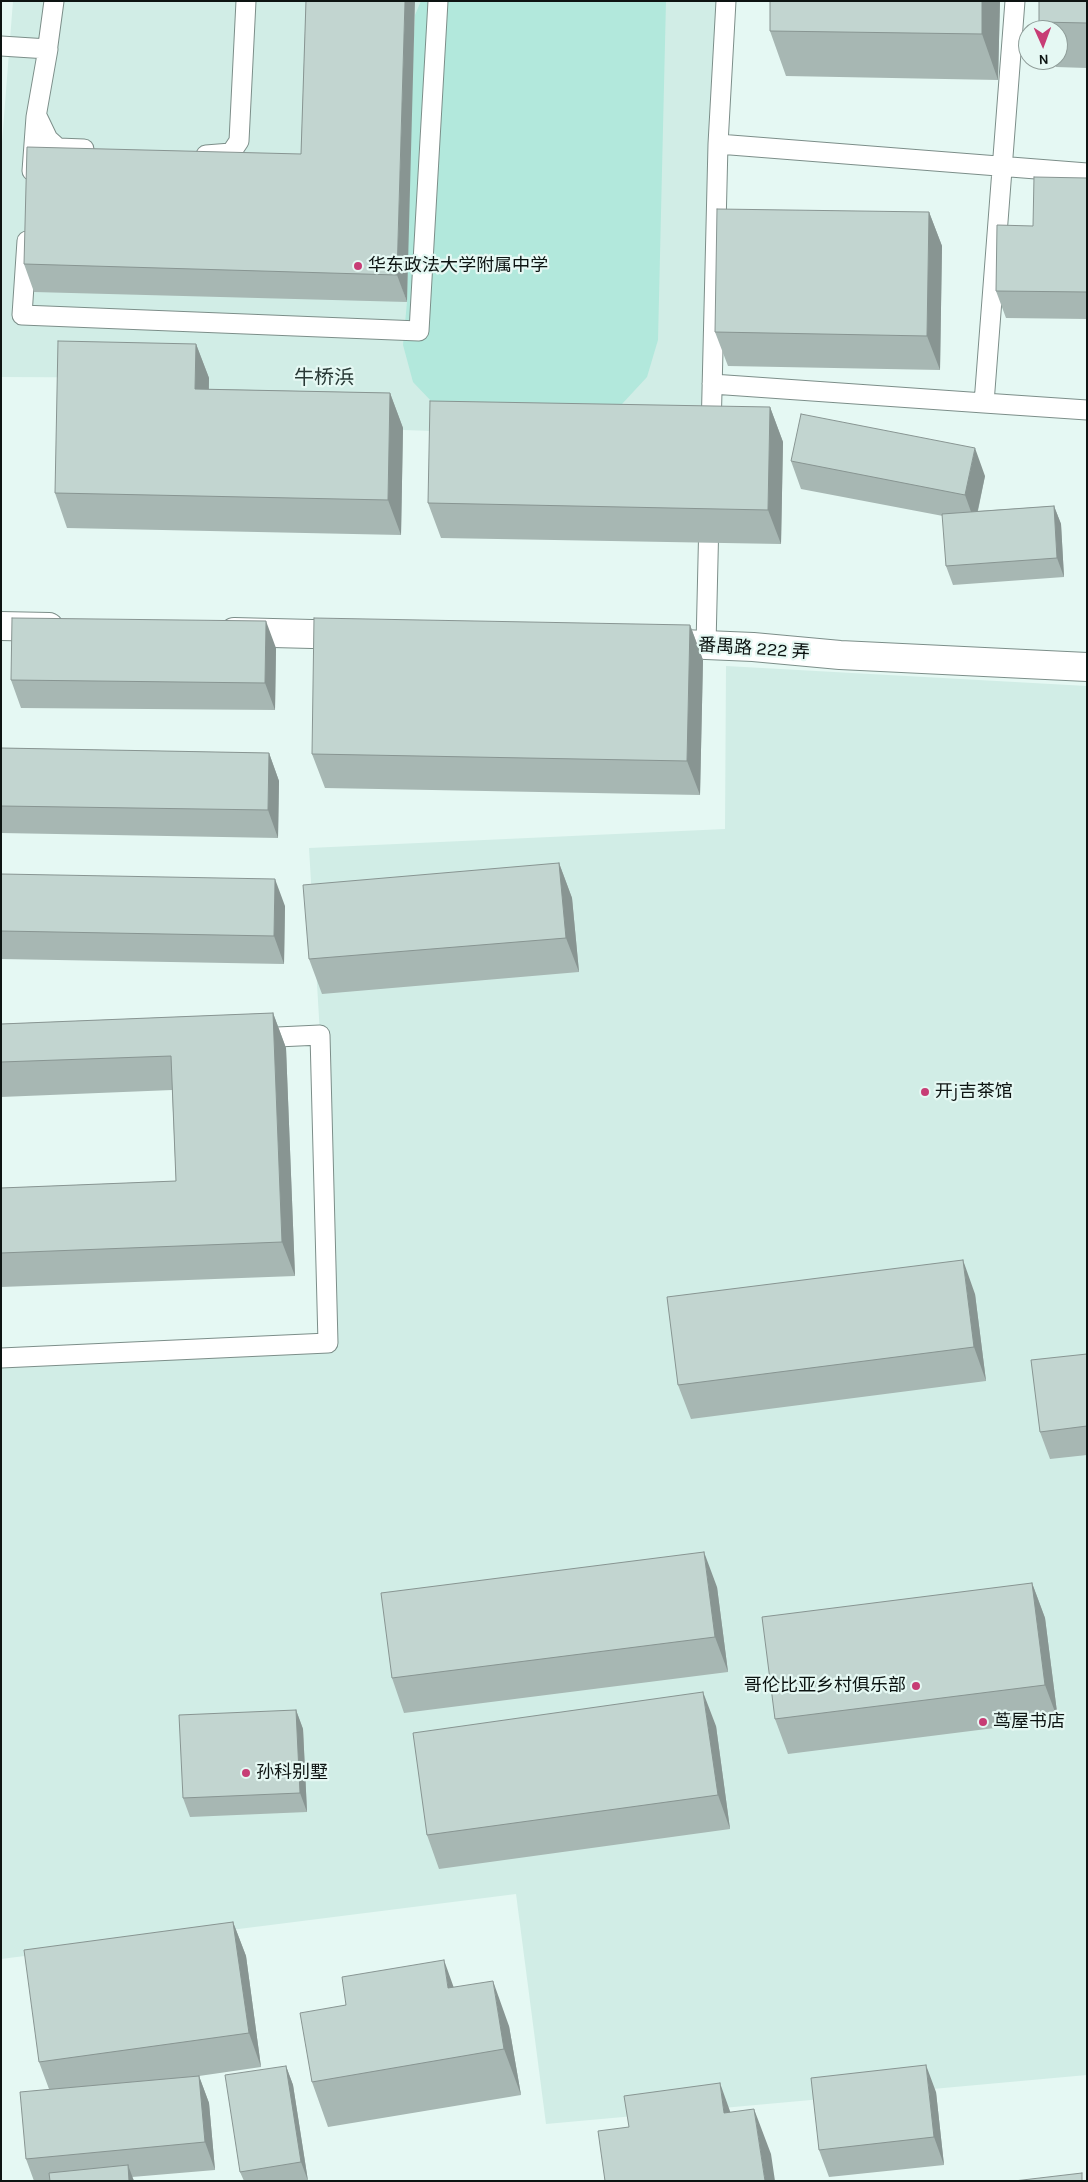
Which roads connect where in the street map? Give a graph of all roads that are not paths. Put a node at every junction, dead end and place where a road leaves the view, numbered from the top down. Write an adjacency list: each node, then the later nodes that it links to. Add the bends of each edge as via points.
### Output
1 (54, 1): 7 (lane)
2 (246, 1): 11 (lane, via 239,141 231,153)
3 (438, 1): 15 (lane, via 419,331 22,315)
4 (726, 1): 9 (lane)
5 (1015, 1): 12 (lane)
6 (1, 46): 7 (lane)
7 (48, 49): 8 (lane)
8 (36, 117): 10 (lane, via 48,139 58,148); 14 (lane)
9 (718, 144): 12 (lane); 16 (lane)
10 (97, 150)
11 (187, 154)
12 (1003, 166): 13 (lane); 17 (lane)
13 (1087, 173)
14 (31, 186)
15 (28, 226)
16 (712, 384): 17 (lane); 19 (lane)
17 (984, 403): 18 (lane)
18 (1087, 410)
19 (711, 450)
20 (710, 499): 26 (lane)
21 (1, 626): 22 (street)
22 (71, 628)
23 (211, 631): 24 (street)
24 (371, 636)
25 (631, 642): 26 (street, 番禺路 222 弄)
26 (706, 645): 27 (street, 番禺路 222 弄)
27 (1087, 667)
28 (240, 1038): 29 (lane, via 320,1036 328,1343)
29 (1, 1358)

